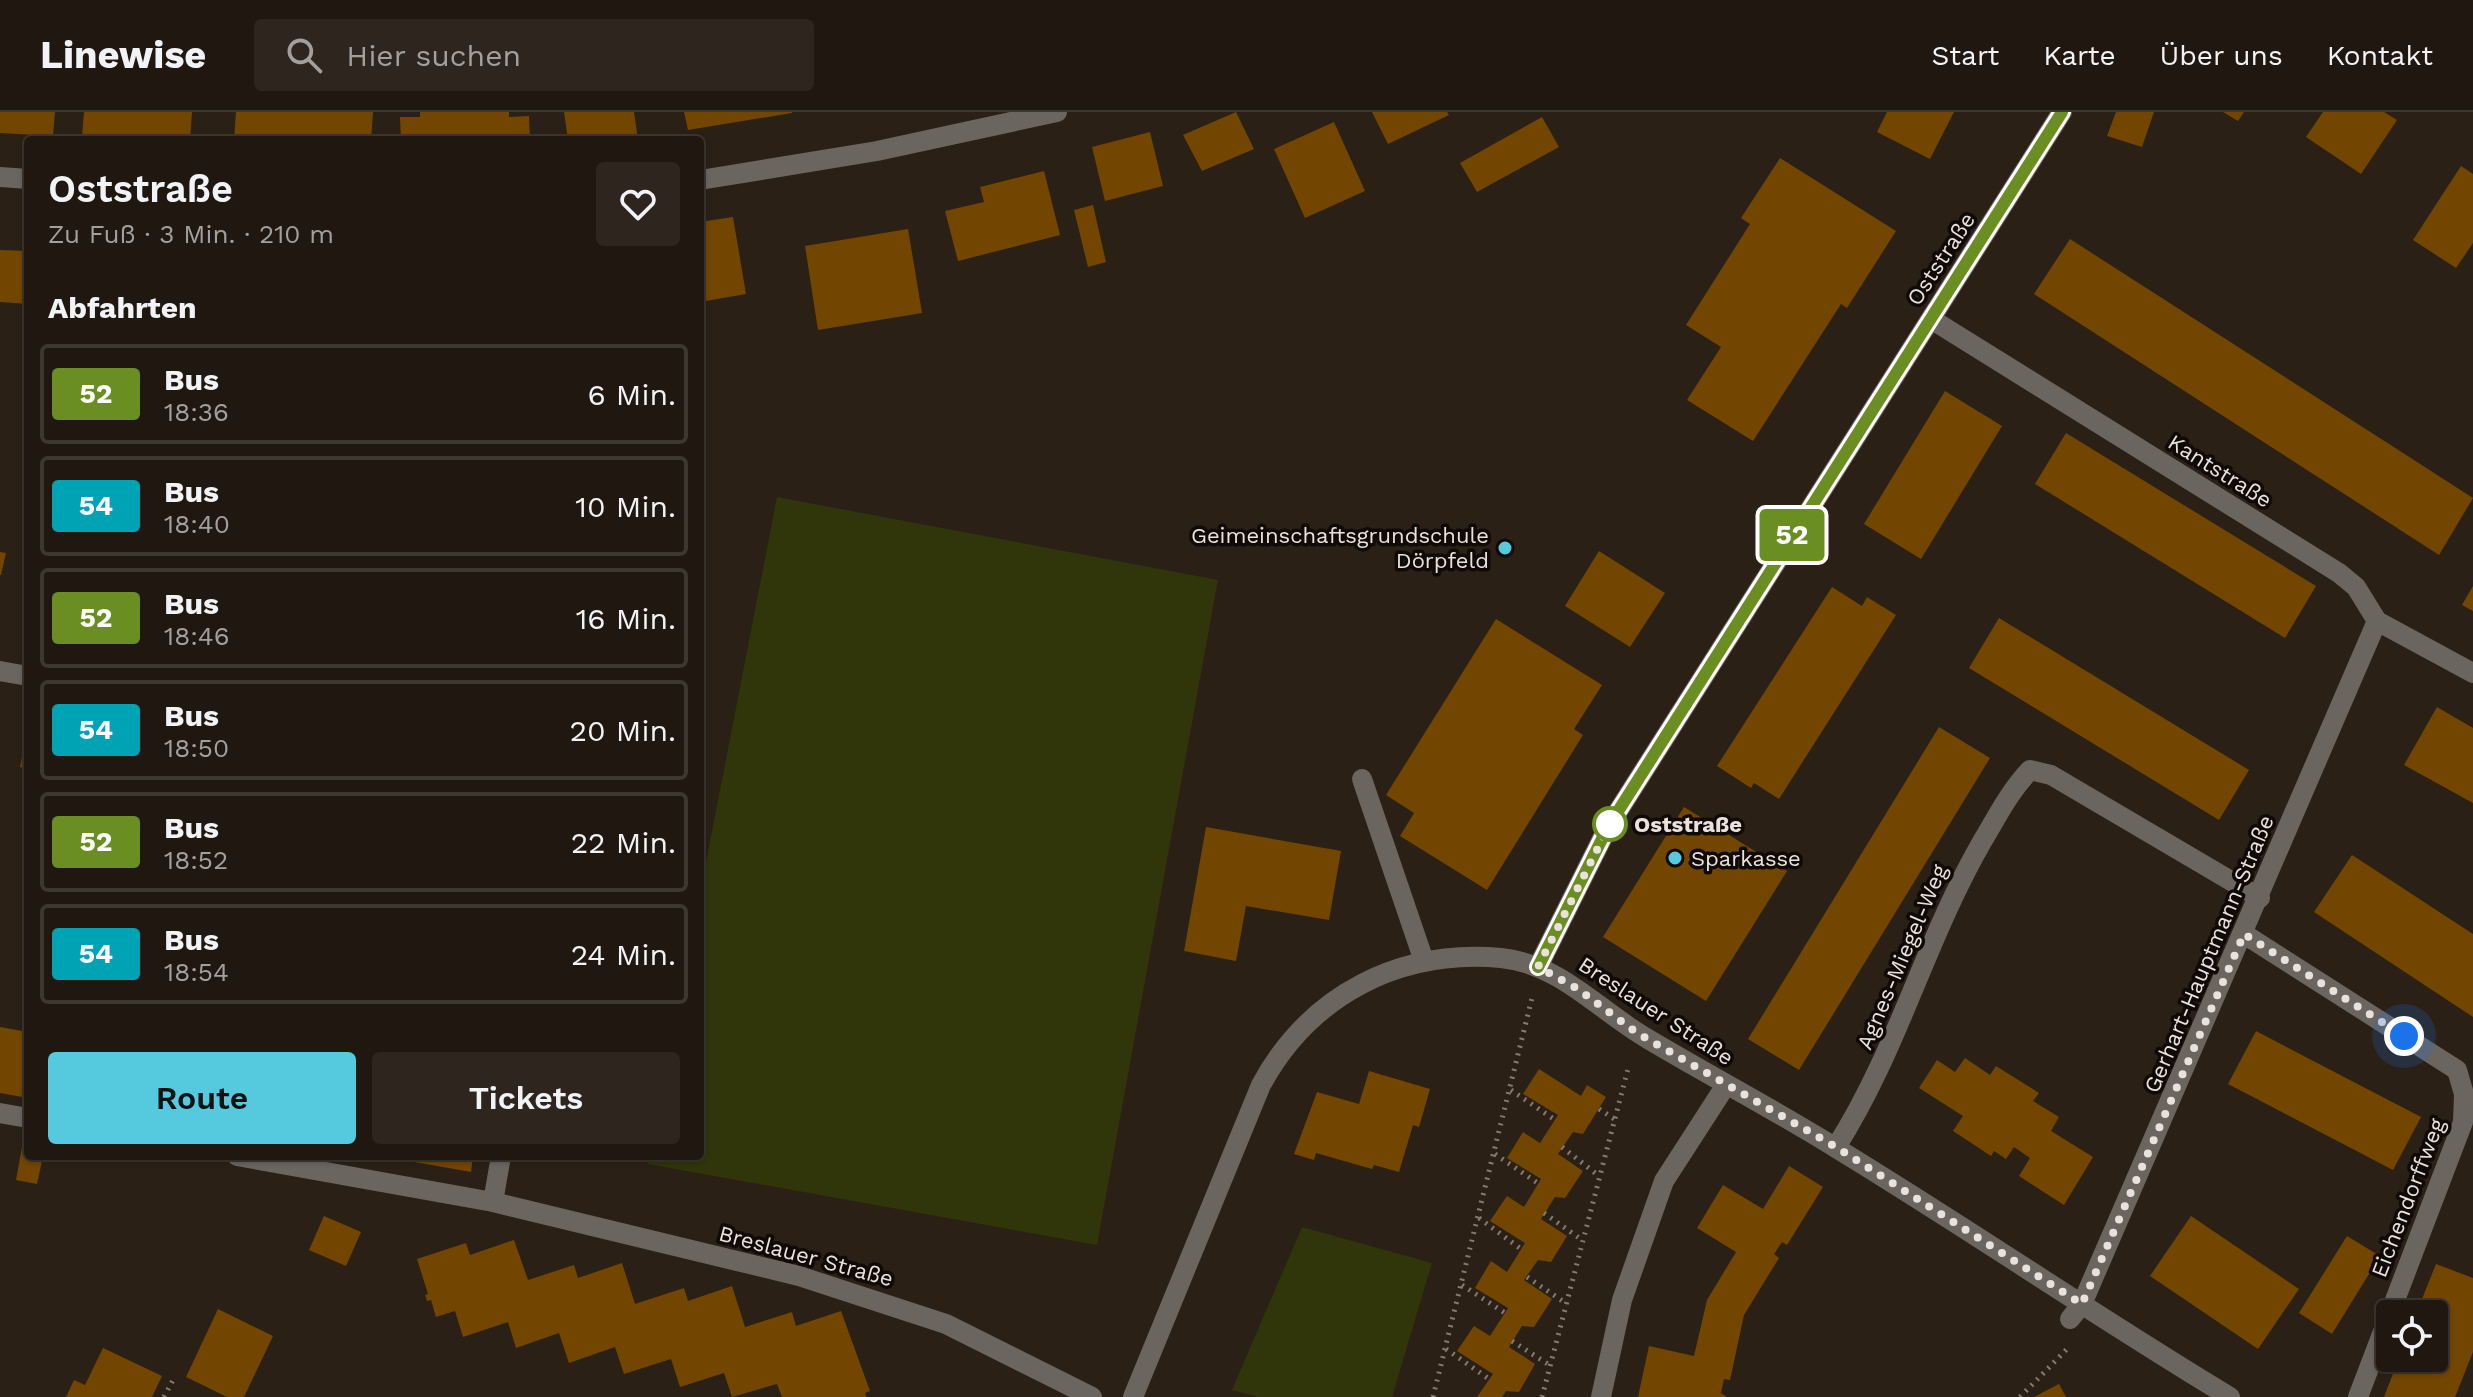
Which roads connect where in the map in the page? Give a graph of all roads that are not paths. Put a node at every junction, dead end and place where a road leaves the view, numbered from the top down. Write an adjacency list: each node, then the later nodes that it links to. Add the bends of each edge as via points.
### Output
1 (1057, 112): 5 (street, via 877,151)
2 (2062, 112): 6 (street, Oststraße)
3 (0, 177): 4 (street)
4 (24, 179)
5 (704, 179)
6 (1931, 319): 7 (street, Kantstraße, via 2339,573 2356,587); 15 (street, Oststraße, via 1608,827)
7 (2377, 621): 9 (street, Kantstraße); 12 (street, Gerhart-Hauptmann-Straße)
8 (0, 671): 10 (street)
9 (2473, 673)
10 (24, 675)
11 (1362, 779): 14 (street)
12 (2260, 898): 13 (street, Gerhart-Hauptmann-Straße); 19 (street, Agnes-Miegel-Weg, via 2051,775 2030,770 2014,786 1951,896 1887,1056)
13 (2244, 934): 23 (street, Gerhart-Hauptmann-Straße); 28 (street, Eichendorffweg, via 2457,1070 2464,1094 2463,1122)
14 (1424, 961): 15 (street, Breslauer Straße, via 1503,958); 25 (street, Breslauer Straße, via 1396,967 1345,991 1275,1057)
15 (1538, 967): 16 (street, Breslauer Straße)
16 (1726, 1085): 19 (street, Breslauer Straße); 26 (street, via 1664,1181 1622,1300)
17 (0, 1113): 18 (street)
18 (24, 1117)
19 (1836, 1147): 23 (street, Breslauer Straße)
20 (259, 1160): 22 (street, Breslauer Straße)
21 (500, 1160): 22 (street)
22 (493, 1202): 24 (street, Breslauer Straße, via 874,1297 946,1324)
23 (2076, 1311): 27 (street, Breslauer Straße)
24 (1092, 1397)
25 (1133, 1397)
26 (1601, 1397)
27 (2230, 1397)
28 (2358, 1397)

